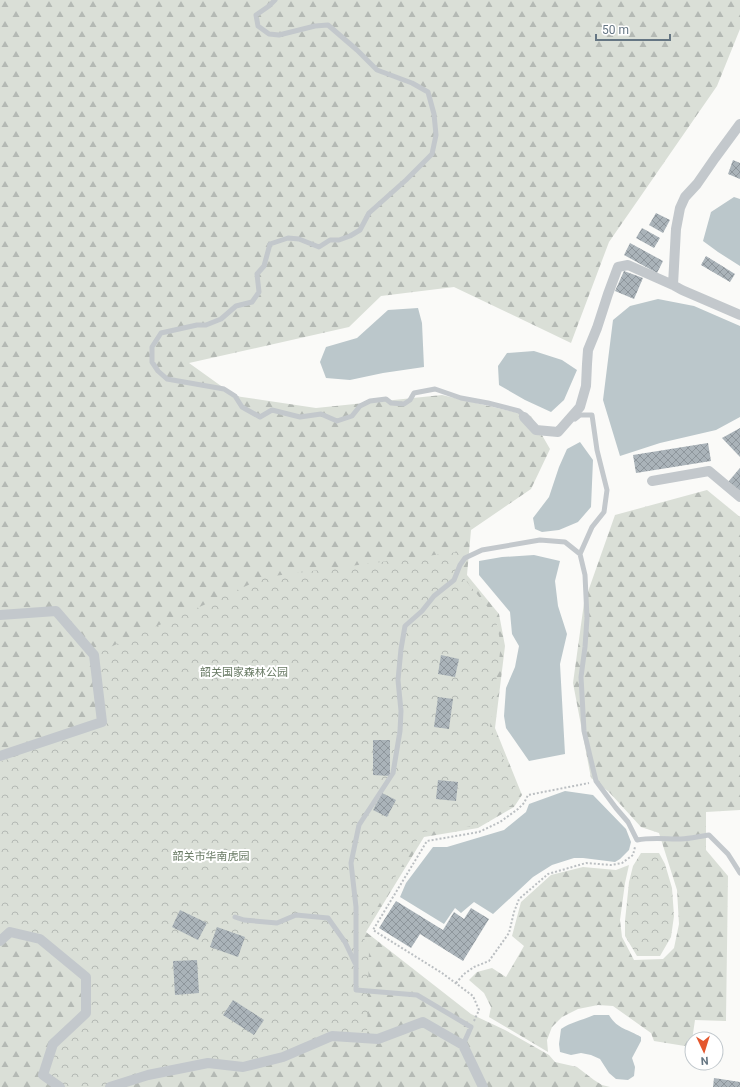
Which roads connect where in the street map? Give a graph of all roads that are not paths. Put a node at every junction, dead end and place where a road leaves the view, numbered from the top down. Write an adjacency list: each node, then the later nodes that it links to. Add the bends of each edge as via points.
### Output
1 (275, 0): 6 (lane, via 256,15 258,26 269,34 328,25 377,70 428,92 436,135 432,154 369,213 360,230 350,236 330,240 320,247 299,239 288,238 270,244 264,266 257,274 259,292 252,302 236,306 221,319 206,325 161,333 152,347 152,362 167,379 224,389 235,396 242,407 260,417 272,410 300,417 321,414 337,421 352,416 360,406 370,400 386,399 392,403 404,404 414,393 435,390 519,411 533,424)
2 (740, 124): 3 (street, via 685,197 680,208 676,229)
3 (673, 285): 4 (street); 6 (street, via 628,265 618,267 588,350 586,386 580,407 558,432)
4 (740, 315)
5 (524, 417): 6 (street, via 536,430)
6 (547, 431): 9 (lane, via 562,435 580,415 592,415 607,490 604,512 592,527)
7 (652, 481): 8 (street, via 709,471)
8 (740, 497)
9 (580, 554): 12 (lane, via 585,575 587,618 581,677 584,731 596,781 628,822 637,840 683,839 709,835 728,854); 15 (lane, via 565,542 540,540 482,550 465,558 454,580 434,596 405,626 398,680 400,731 393,773 358,825 351,863 356,906)
10 (0, 615): 11 (street, via 56,611 94,655 102,722)
11 (0, 756)
12 (740, 873)
13 (235, 918): 15 (lane, via 277,923 296,915 328,918 345,942)
14 (0, 941): 17 (street, via 10,932 40,939 86,977 86,1013 53,1044 43,1075)
15 (356, 966): 16 (lane, via 356,990 417,995 471,1027)
16 (463, 1045): 18 (street, via 423,1022 378,1039 332,1036 283,1057 243,1067 208,1063 148,1075); 19 (street)
17 (60, 1087)
18 (110, 1087)
19 (483, 1087)

